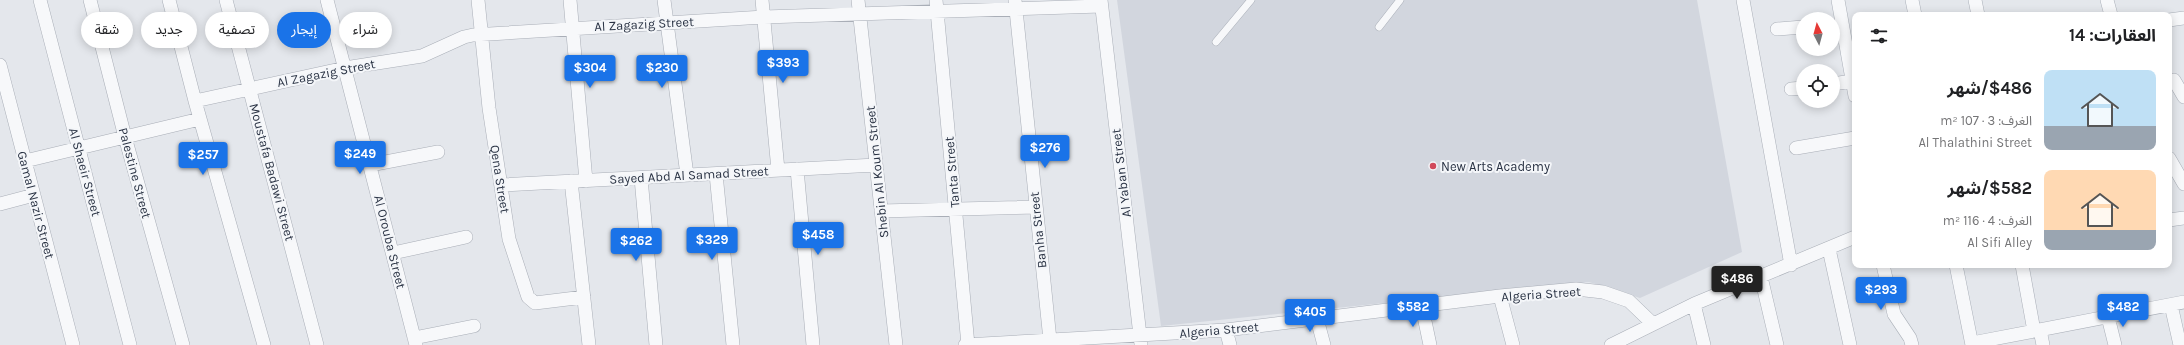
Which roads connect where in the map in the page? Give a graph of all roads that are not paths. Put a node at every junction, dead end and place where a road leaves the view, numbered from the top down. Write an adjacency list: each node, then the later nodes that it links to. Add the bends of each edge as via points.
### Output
1 (40, 0): 48 (street, Al Shaeir Street)
2 (90, 0): 46 (street, Palestine Street)
3 (169, 0): 44 (street)
4 (226, 0): 42 (street, Moustafa Badawi Street)
5 (328, 0): 38 (street, Al Orouba Street)
6 (478, 0): 34 (street, Qena Street)
7 (570, 0): 31 (street)
8 (664, 0): 29 (street)
9 (762, 0): 26 (street)
10 (858, 0): 25 (street, Shebin Al Koum Street)
11 (1251, 0): 36 (lane)
12 (1400, 0): 30 (lane)
13 (1743, 0): 75 (street)
14 (1838, 0): 21 (street)
15 (1912, 0): 22 (street)
16 (1975, 0): 23 (street)
17 (2107, 0): 24 (street)
18 (1101, 3): 19 (street, Al Zagazig Street); 95 (street, Al Yaban Street)
19 (1016, 4): 20 (street, Al Zagazig Street); 66 (street, Banha Street)
20 (936, 6): 25 (street, Al Zagazig Street); 67 (street, Tanta Street)
21 (1837, 12)
22 (1914, 12)
23 (1977, 12)
24 (2110, 12)
25 (860, 15): 26 (street, Al Zagazig Street); 54 (street, Shebin Al Koum Street)
26 (764, 17): 29 (street, Al Zagazig Street); 56 (street)
27 (2184, 18): 28 (street)
28 (2172, 20)
29 (666, 22): 31 (street, Al Zagazig Street); 58 (street)
30 (1380, 26)
31 (572, 28): 34 (street, Al Zagazig Street); 61 (street)
32 (1796, 28): 33 (street)
33 (1777, 29)
34 (482, 34): 38 (street, Al Zagazig Street, via 464,37 422,56); 63 (street, Qena Street, via 488,108)
35 (1840, 35): 40 (street)
36 (1216, 42)
37 (0, 65): 51 (street, Gamal Nazir Street)
38 (345, 68): 42 (street, Al Zagazig Street); 53 (street, Al Orouba Street)
39 (2176, 79): 43 (street)
40 (1852, 81): 41 (street)
41 (1840, 83)
42 (250, 89): 44 (street, Al Zagazig Street); 101 (street, Moustafa Badawi Street)
43 (2184, 97)
44 (195, 101): 45 (street)
45 (200, 119): 46 (street); 100 (street)
46 (125, 137): 48 (street); 99 (street, Palestine Street)
47 (1852, 139): 49 (street)
48 (79, 148): 51 (street); 98 (street, Al Shaeir Street)
49 (1796, 148)
50 (438, 152): 53 (street)
51 (25, 161): 64 (street, Gamal Nazir Street)
52 (2172, 163): 62 (street)
53 (370, 165): 74 (street, Al Orouba Street)
54 (876, 165): 55 (street, Sayed Abd Al Samad Street); 68 (street, Shebin Al Koum Street)
55 (797, 169): 56 (street, Sayed Abd Al Samad Street); 105 (street)
56 (778, 170): 57 (street, Sayed Abd Al Samad Street)
57 (716, 174): 58 (street, Sayed Abd Al Samad Street); 104 (street)
58 (687, 175): 59 (street, Sayed Abd Al Samad Street)
59 (641, 178): 61 (street, Sayed Abd Al Samad Street); 103 (street)
60 (571, 181): 61 (street, Sayed Abd Al Samad Street); 63 (street, Sayed Abd Al Samad Street); 81 (street)
61 (586, 181)
62 (2184, 184)
63 (501, 185): 81 (street, Qena Street, via 509,239 531,301)
64 (34, 195): 65 (street); 97 (street, Gamal Nazir Street)
65 (0, 204)
66 (1036, 207): 67 (street); 93 (street, Banha Street)
67 (956, 209): 68 (street); 108 (street, Tanta Street)
68 (881, 212): 106 (street, Shebin Al Koum Street)
69 (2184, 218): 70 (street)
70 (2172, 220)
71 (466, 237): 74 (street)
72 (1852, 238): 73 (street)
73 (1829, 249): 75 (street); 116 (street)
74 (393, 253): 94 (street, Al Orouba Street)
75 (1791, 265): 79 (street)
76 (1885, 268): 117 (street, via 1894,314)
77 (1957, 268): 96 (street)
78 (2023, 268): 91 (street)
79 (1761, 277): 83 (street); 115 (street)
80 (1500, 296): 85 (street, Algeria Street); 88 (street, Algeria Street, via 1576,289 1603,292 1629,301); 112 (street)
81 (584, 297): 102 (street)
82 (2184, 302): 84 (street)
83 (1694, 304): 88 (street); 114 (street)
84 (2170, 305): 86 (street); 120 (street)
85 (1422, 306): 87 (street, Algeria Street); 111 (street)
86 (2108, 317): 91 (street); 119 (street)
87 (1317, 319): 90 (street, Algeria Street); 110 (street)
88 (1653, 324): 92 (street)
89 (474, 326): 94 (street)
90 (1226, 330): 95 (street, Algeria Street); 109 (street)
91 (2037, 330): 96 (street); 118 (street)
92 (1635, 339): 113 (street)
93 (1050, 340): 95 (street, Algeria Street); 108 (street, Algeria Street)
94 (415, 341)
95 (1141, 341)
96 (1972, 344)
97 (73, 345)
98 (130, 345)
99 (183, 345)
100 (264, 345)
101 (317, 345)
102 (589, 345)
103 (656, 345)
104 (733, 345)
105 (813, 345)
106 (896, 345)
107 (965, 345): 108 (street, Algeria Street)
108 (968, 345)
109 (1230, 345)
110 (1324, 345)
111 (1430, 345)
112 (1513, 345)
113 (1611, 345)
114 (1704, 345)
115 (1777, 345)
116 (1850, 345)
117 (1912, 345)
118 (2043, 345)
119 (2115, 345)
120 (2180, 345)

